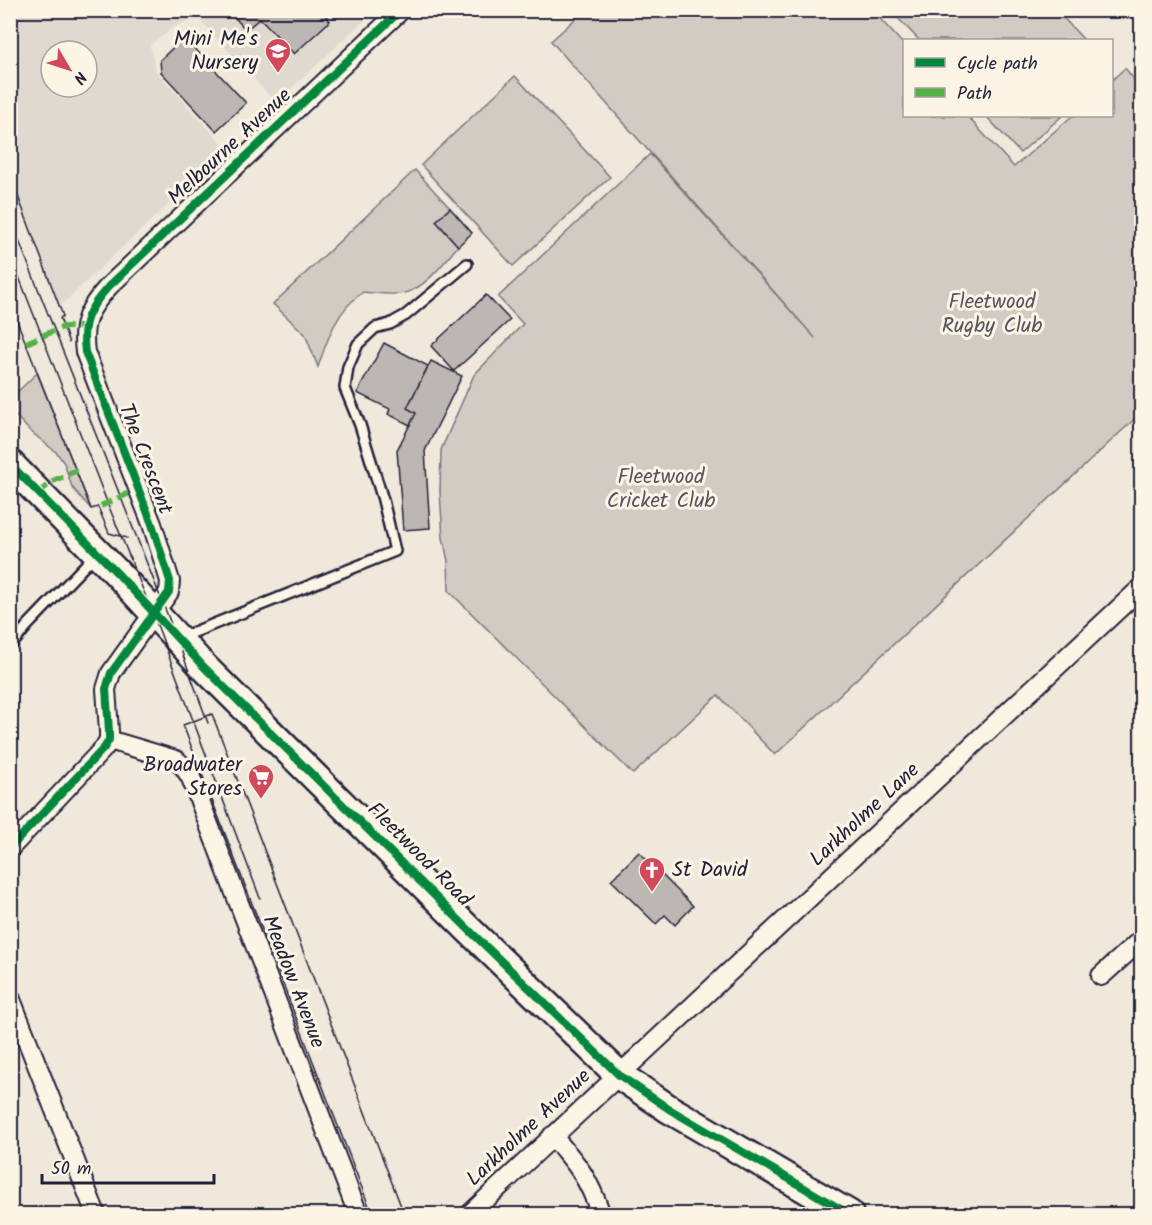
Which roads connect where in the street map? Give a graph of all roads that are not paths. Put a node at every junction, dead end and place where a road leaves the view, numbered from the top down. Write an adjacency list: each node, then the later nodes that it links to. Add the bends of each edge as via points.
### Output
1 (401, 10): 3 (street, Melbourne Avenue, via 109,286)
2 (467, 264): 8 (lane, via 406,315 375,328 358,344 348,367 345,388 360,425 395,551)
3 (88, 313): 7 (street, The Crescent, via 85,352 170,580 169,592)
4 (10, 464): 5 (street, Fleetwood Road)
5 (96, 554): 7 (street, Fleetwood Road); 9 (lane)
6 (1142, 586): 15 (street, Larkholme Lane)
7 (153, 614): 8 (street, Fleetwood Road); 10 (street, The Crescent, via 111,673 106,689)
8 (177, 639): 15 (street, Fleetwood Road)
9 (13, 643)
10 (108, 740): 11 (street, via 98,758); 18 (street, Meadow Avenue, via 176,760 184,767)
11 (10, 848)
12 (1142, 939): 13 (street)
13 (1101, 976)
14 (10, 997): 17 (street)
15 (619, 1075): 16 (street, Larkholme Avenue); 21 (street, Fleetwood Road, via 669,1109)
16 (552, 1136): 19 (street, Larkholme Avenue); 20 (street, via 578,1163)
17 (96, 1215)
18 (358, 1215)
19 (470, 1215)
20 (601, 1215)
21 (849, 1215)

